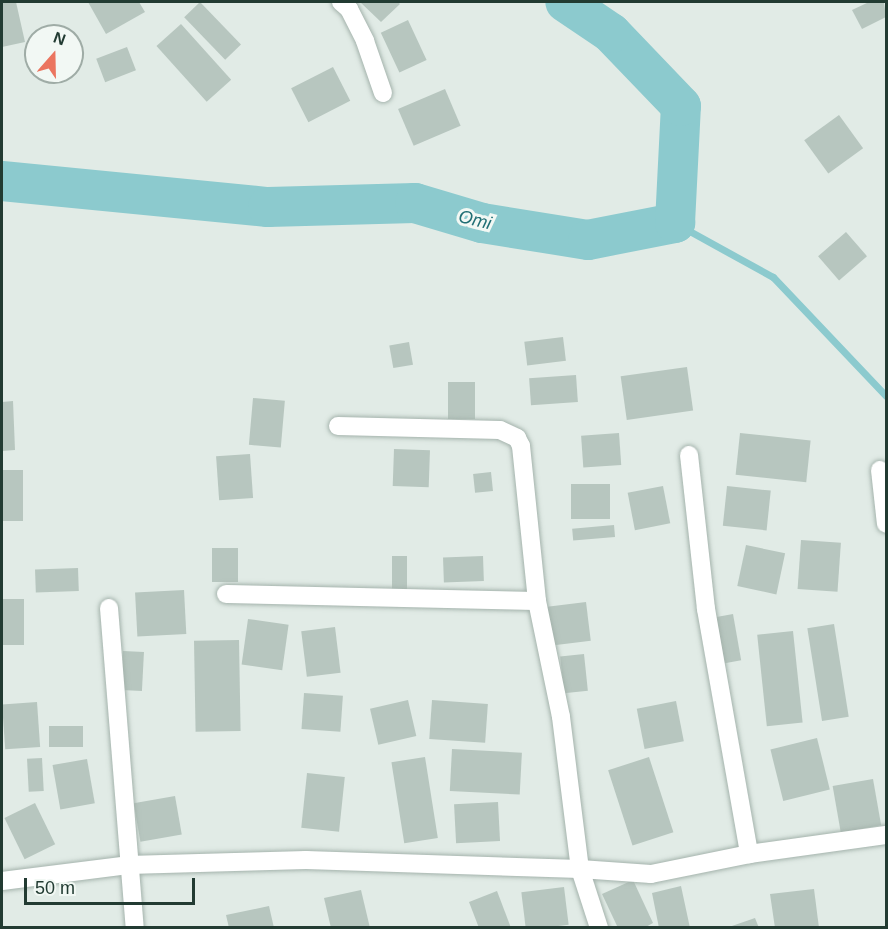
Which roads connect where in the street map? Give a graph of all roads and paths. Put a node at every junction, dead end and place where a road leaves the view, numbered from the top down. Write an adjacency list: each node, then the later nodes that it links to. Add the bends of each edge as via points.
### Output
1 (341, 2): 2 (street, via 349,9 365,41)
2 (383, 93)
3 (338, 426): 8 (street, via 512,433 521,446)
4 (689, 455): 11 (street, via 706,609)
5 (880, 470): 6 (street)
6 (886, 524)
7 (226, 594): 8 (street)
8 (537, 601): 13 (street, via 561,717)
9 (109, 608): 12 (street)
10 (886, 835): 11 (street)
11 (749, 854): 13 (street, via 651,874)
12 (128, 865): 13 (street, via 306,860); 14 (street); 15 (street)
13 (580, 869): 16 (street)
14 (2, 881)
15 (135, 927)
16 (599, 927)

